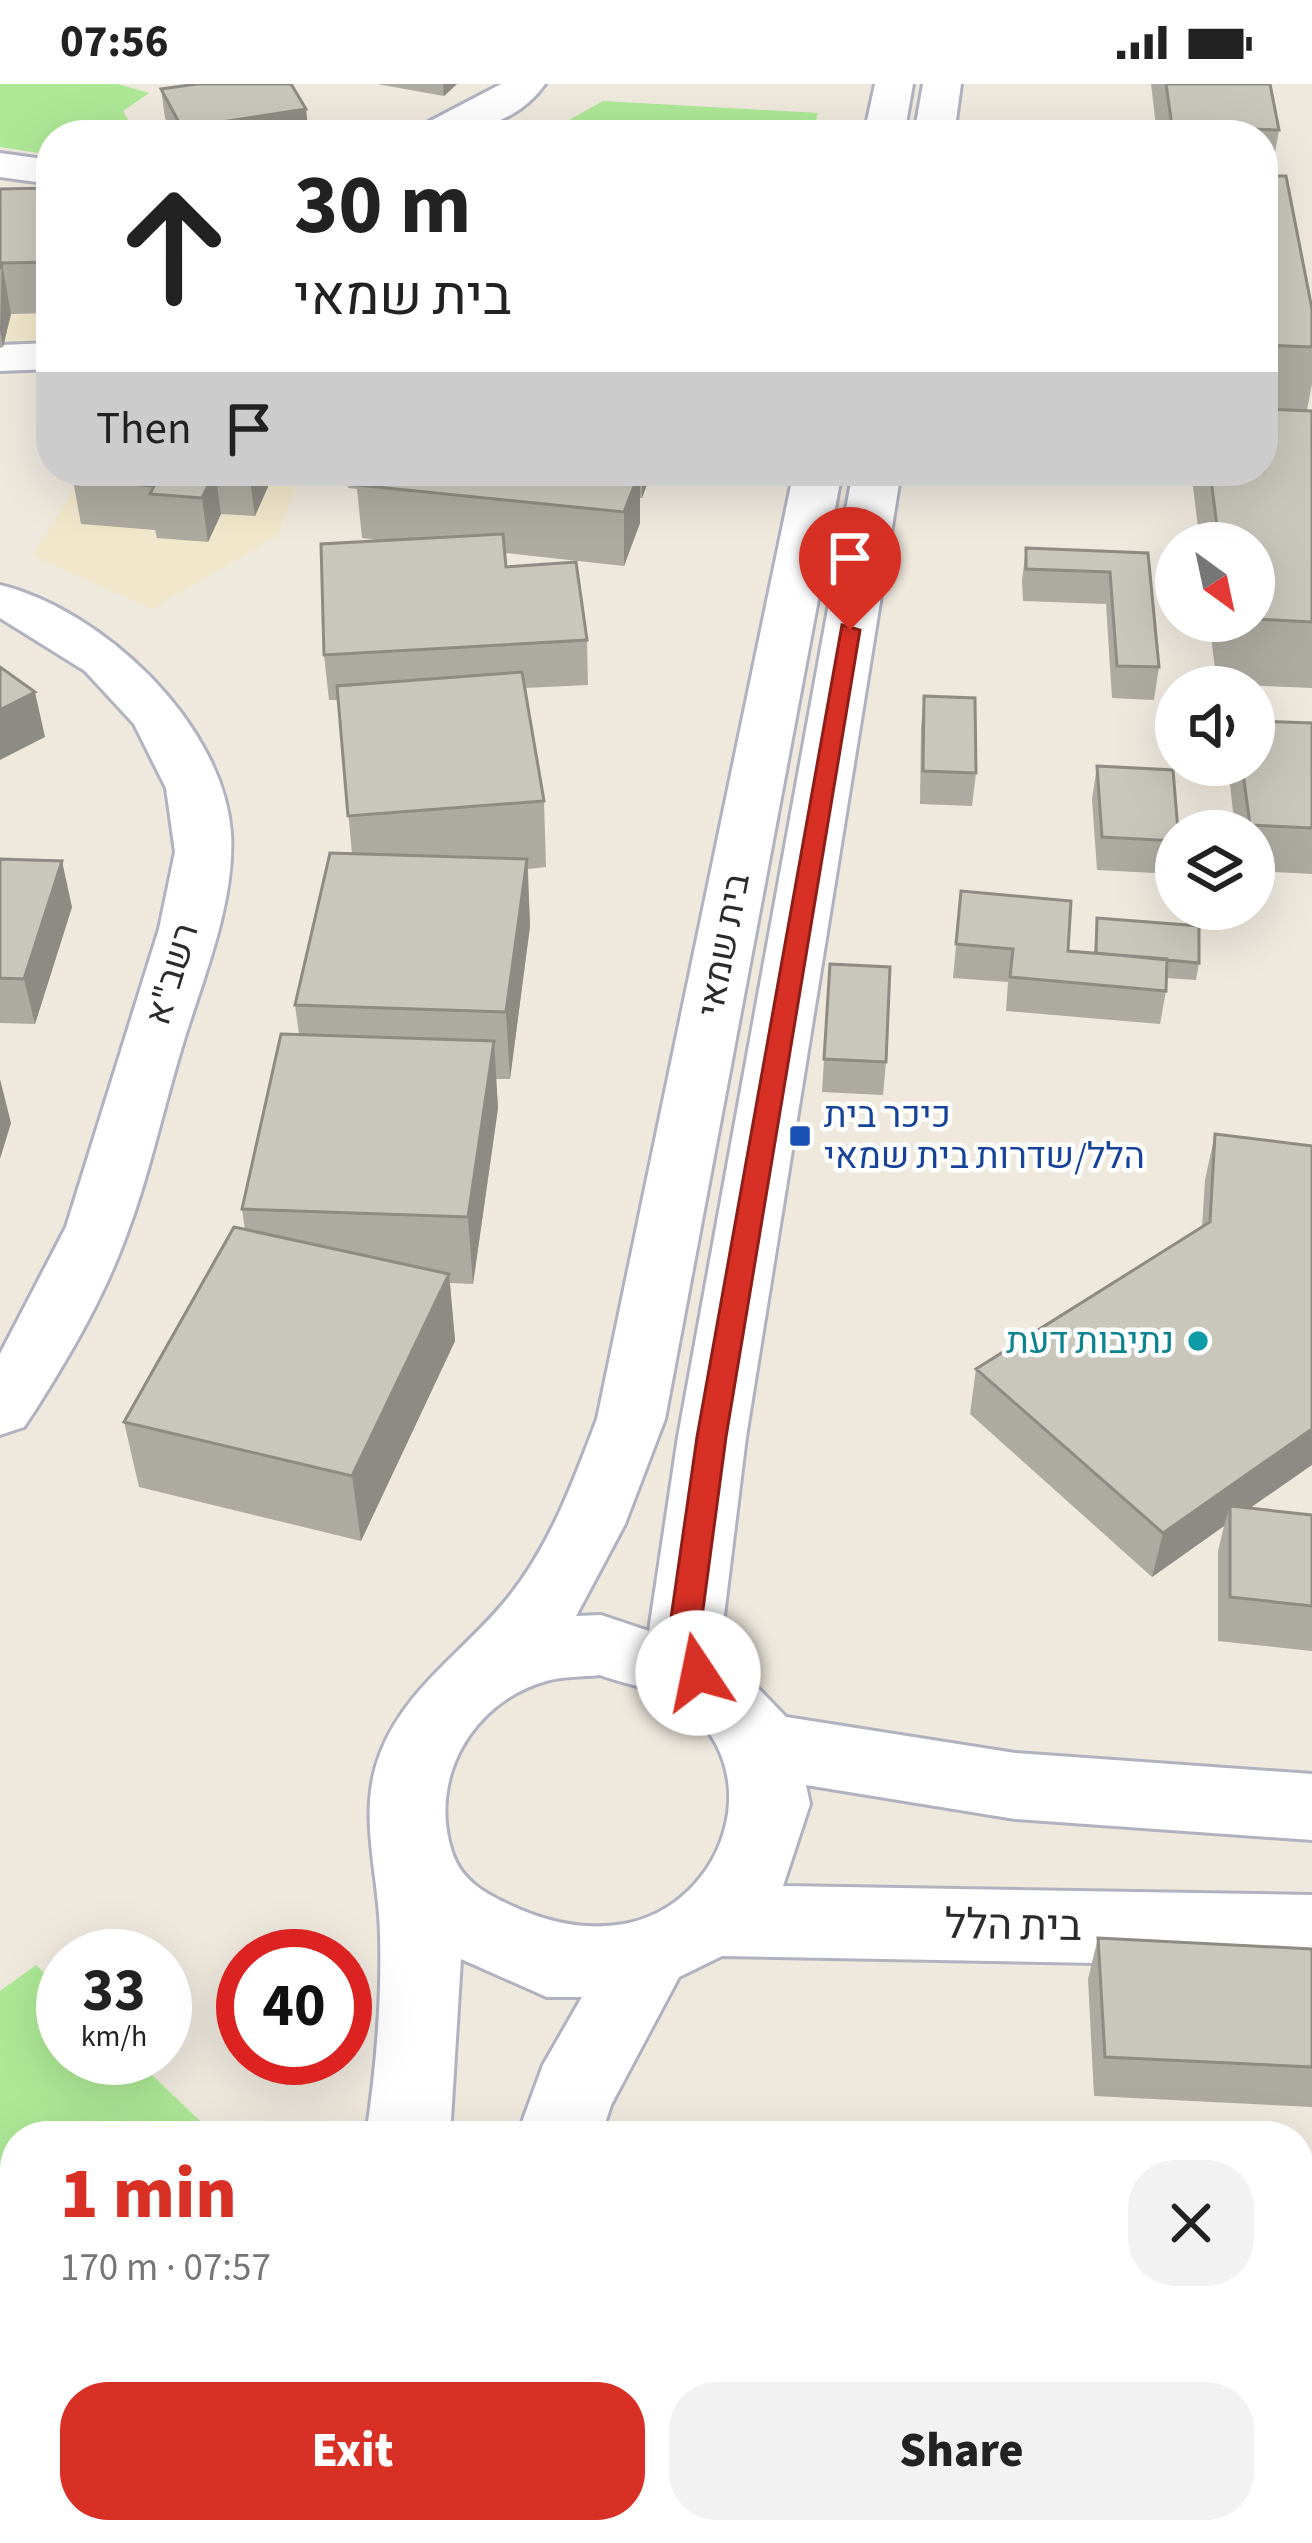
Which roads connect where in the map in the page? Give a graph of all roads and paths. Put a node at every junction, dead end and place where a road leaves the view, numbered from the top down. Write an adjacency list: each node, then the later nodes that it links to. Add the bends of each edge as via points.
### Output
1 (526, 84): 4 (street)
2 (894, 84): 5 (street)
3 (942, 84): 6 (street)
4 (467, 120)
5 (887, 120)
6 (936, 120)
7 (0, 165): 8 (street)
8 (36, 170)
9 (36, 357): 10 (street)
10 (0, 358)
11 (815, 486): 16 (street, בית שמאי, via 631,1419 570,1566 536,1624)
12 (874, 486): 15 (street, בית שמאי, via 712,1437 685,1632)
13 (0, 600): 14 (street, רשב"א, via 88,648 146,698 187,761 205,833 192,905 88,1252 47,1340)
14 (0, 1409)
15 (698, 1673): 16 (street, via 601,1645 540,1651); 17 (street, via 736,1705)
16 (486, 1674): 19 (street, via 440,1711 412,1759 404,1813)
17 (761, 1745): 18 (street, via 1015,1786); 21 (street, via 773,1790 769,1837 748,1881)
18 (1312, 1808)
19 (416, 1868): 21 (street, via 450,1915 502,1948 556,1964 613,1964); 22 (street, via 425,1957)
20 (1312, 1931): 21 (street, בית הלל)
21 (682, 1937): 23 (street, via 573,2093)
22 (410, 2121)
23 (564, 2121)

